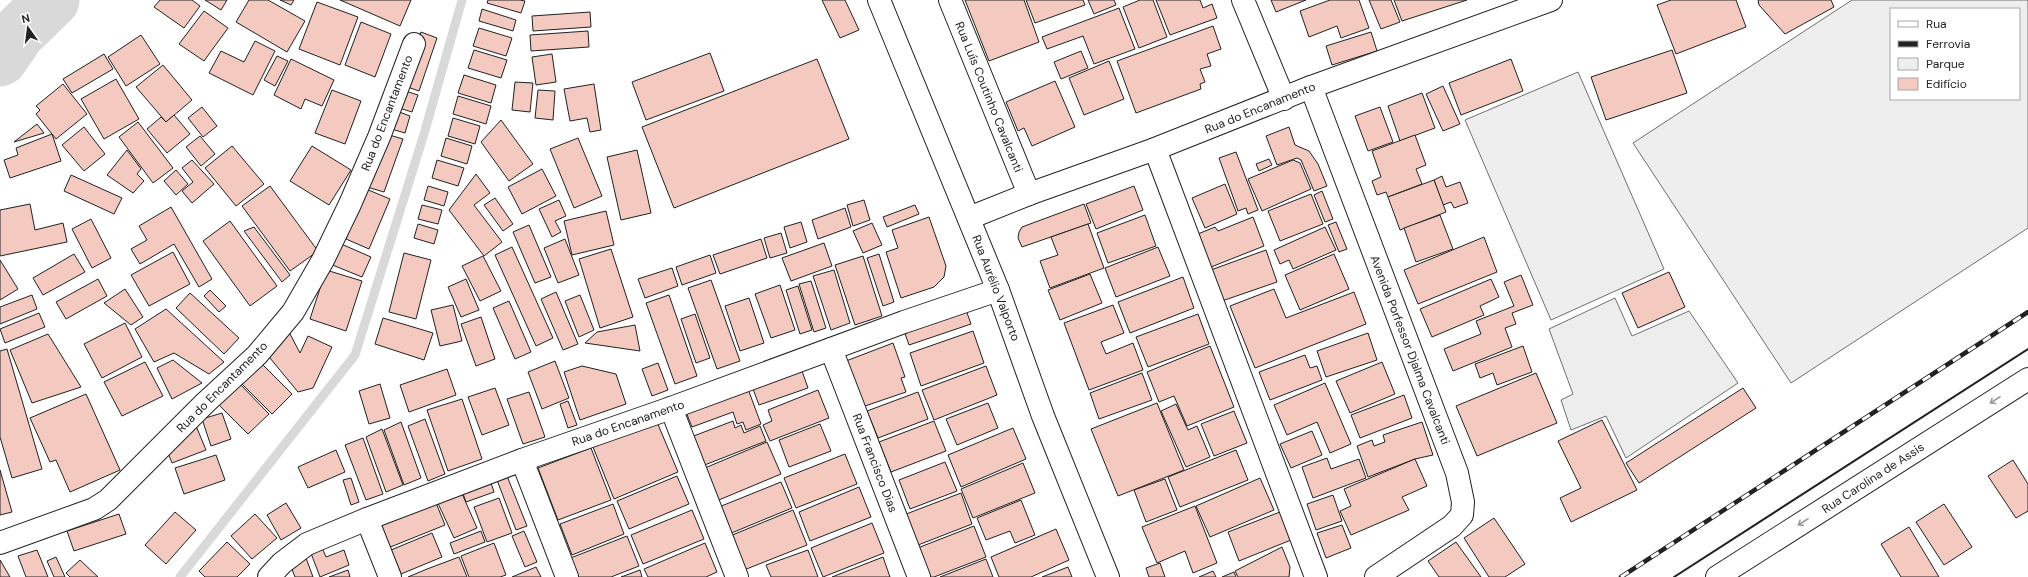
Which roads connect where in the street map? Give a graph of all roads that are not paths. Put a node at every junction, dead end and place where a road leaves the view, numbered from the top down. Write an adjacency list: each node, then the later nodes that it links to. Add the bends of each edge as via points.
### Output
1 (879, 0): 10 (street, Rua Aurélio Valporto)
2 (950, 0): 9 (street, Rua Luís Coutinho Cavalcanti)
3 (1243, 0): 7 (street)
4 (1551, 0): 6 (street, Rua do Encanamento)
5 (414, 44): 17 (street, Rua do Encantamento, via 379,137 350,204 323,260 288,318 257,355 108,500 94,509)
6 (1311, 87): 7 (street, Rua do Encanamento); 25 (street, Avenida Porfessor Djalma Cavalcanti, via 1457,473 1463,502 1462,515 1452,526)
7 (1284, 99): 8 (street, Rua do Encanamento)
8 (1155, 149): 9 (street, Rua do Encanamento); 24 (street)
9 (1029, 194): 10 (street, Rua do Encanamento)
10 (969, 218): 11 (street, Rua Aurélio Valporto)
11 (998, 290): 12 (street, Rua do Encanamento); 23 (street, Rua Aurélio Valporto, via 1043,416)
12 (831, 348): 14 (street, Rua do Encanamento); 22 (street, Rua Francisco Dias)
13 (2028, 379): 26 (street, Rua Carolina de Assis, one-way to 26)
14 (671, 408): 15 (street, Rua do Encanamento); 21 (street)
15 (522, 460): 16 (street, Rua do Encanamento); 20 (street)
16 (367, 519): 18 (street, Rua do Encanamento, via 307,544 282,563); 19 (street)
17 (0, 543)
18 (269, 577)
19 (390, 577)
20 (567, 577)
21 (737, 577)
22 (919, 577)
23 (1108, 577)
24 (1316, 577)
25 (1376, 577)
26 (1717, 577)

